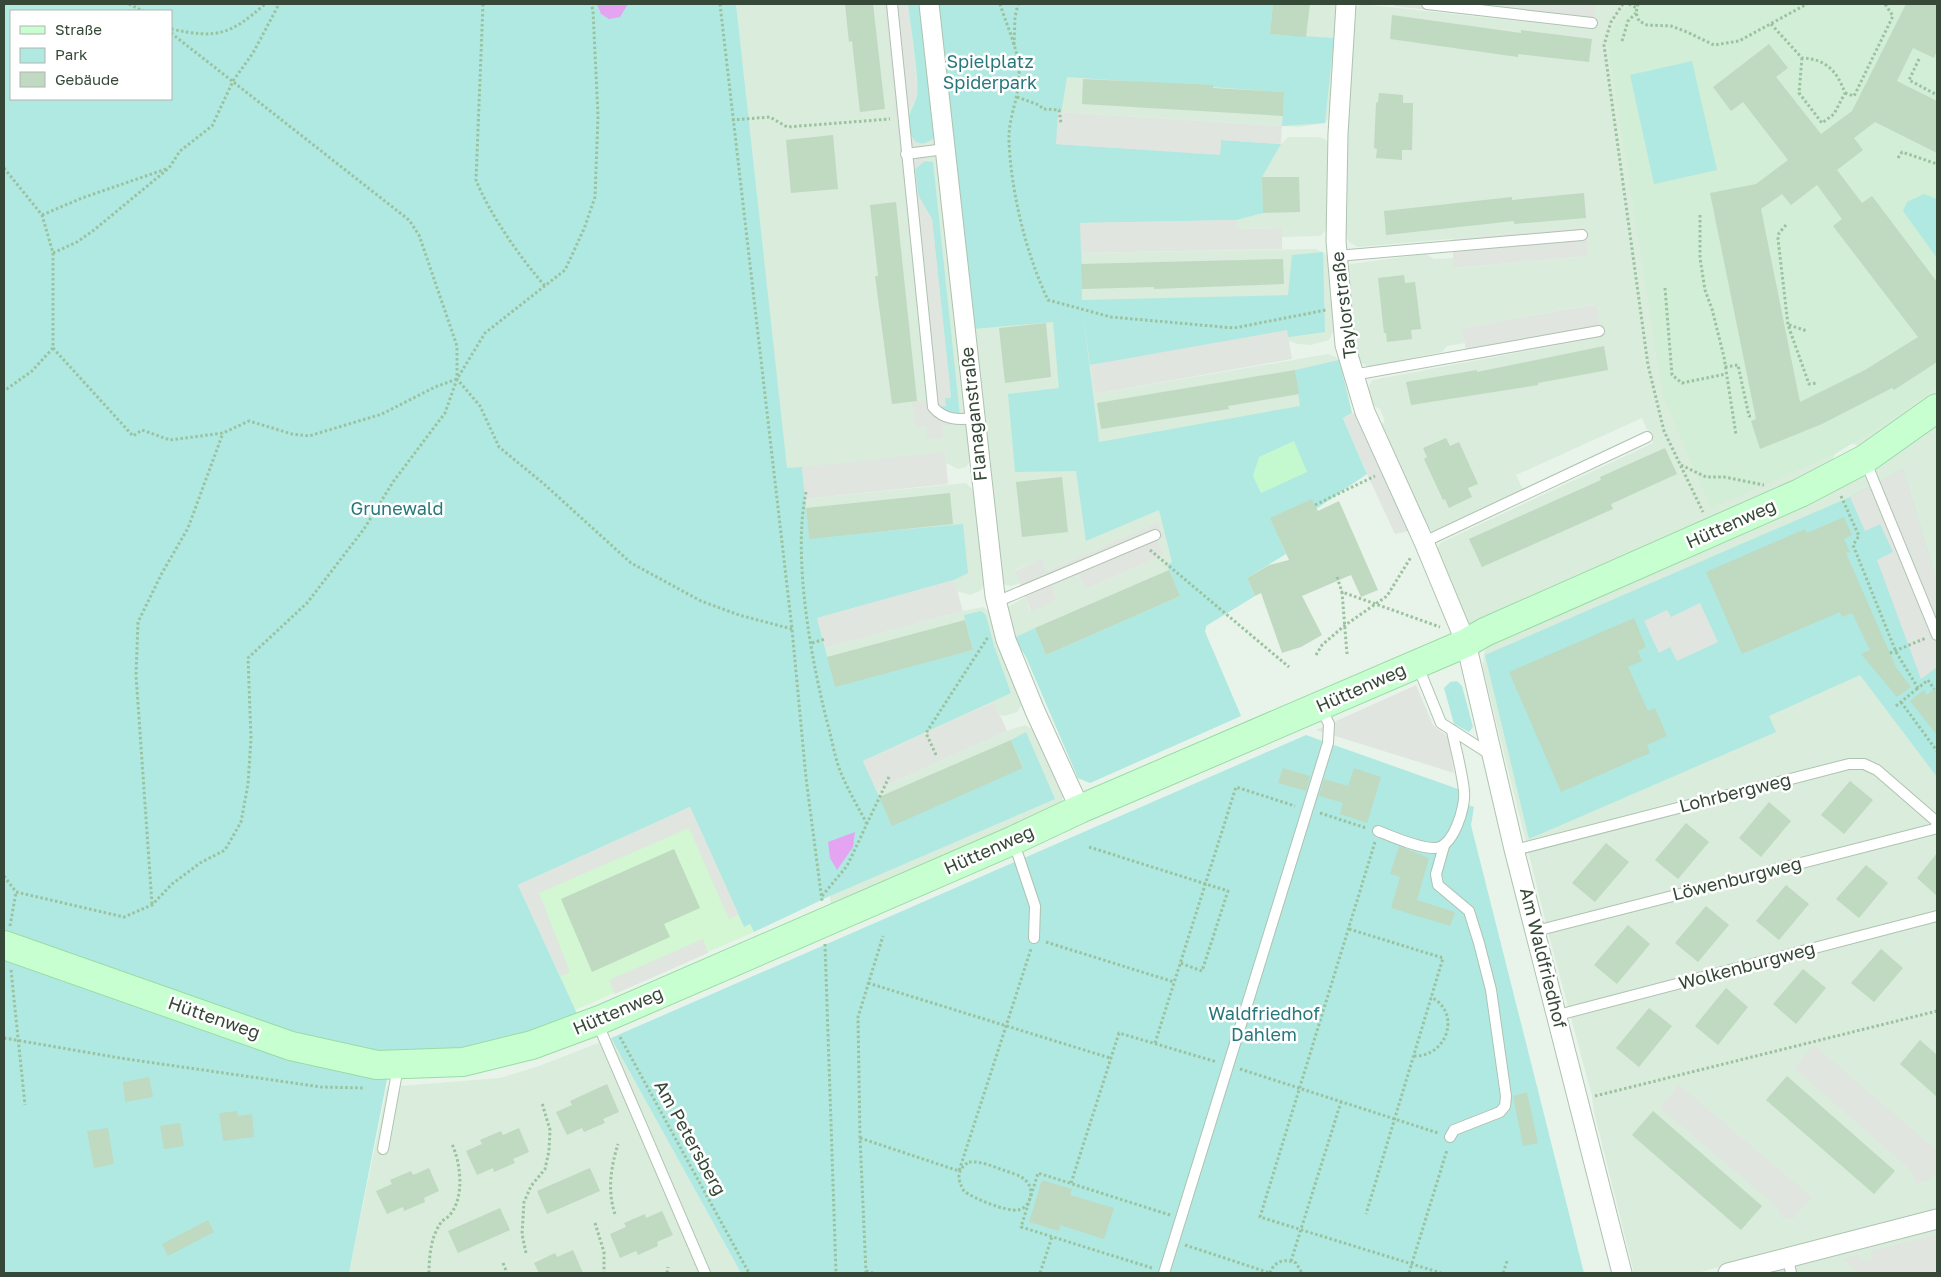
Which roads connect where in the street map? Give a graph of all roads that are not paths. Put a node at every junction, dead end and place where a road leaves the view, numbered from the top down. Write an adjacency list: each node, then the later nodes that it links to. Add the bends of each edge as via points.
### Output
1 (892, 4): 7 (lane)
2 (929, 4): 6 (street, Flanaganstraße)
3 (1346, 4): 9 (street, Taylorstraße, via 1338,134)
4 (1427, 4): 5 (lane)
5 (1592, 23)
6 (945, 149): 7 (lane); 13 (street, Flanaganstraße)
7 (906, 154): 13 (lane, via 933,406 940,415 960,420)
8 (1582, 234): 9 (lane)
9 (1337, 256): 11 (street, Taylorstraße, via 1345,345)
10 (1599, 331): 11 (lane)
11 (1353, 375): 17 (street, Taylorstraße, via 1365,412)
12 (1937, 408): 15 (main road, Hüttenweg)
13 (975, 418): 18 (street, Flanaganstraße)
14 (1646, 437): 17 (lane)
15 (1865, 459): 19 (lane); 20 (main road, Hüttenweg, via 1782,501)
16 (1155, 535): 18 (lane)
17 (1424, 542): 20 (street, Taylorstraße)
18 (996, 602): 25 (street, Flanaganstraße, via 1006,640)
19 (1937, 634)
20 (1456, 636): 21 (main road, Hüttenweg); 24 (street, Am Waldfriedhof)
21 (1417, 663): 22 (main road, Hüttenweg); 23 (lane, via 1441,723)
22 (1320, 706): 25 (main road, Hüttenweg); 42 (lane, via 1329,724 1328,742)
23 (1452, 731): 24 (lane); 28 (lane, via 1464,798 1452,837)
24 (1491, 755): 29 (street, Am Waldfriedhof)
25 (1080, 809): 36 (main road, Hüttenweg)
26 (1937, 823): 29 (lane, Lohrbergweg, via 1877,770 1864,764 1849,764); 32 (lane, Löwenburgweg, via 1934,829)
27 (1378, 832): 28 (lane, via 1434,848)
28 (1444, 846): 38 (lane, via 1436,874 1438,885 1469,911 1477,935 1492,990 1506,1096 1500,1112 1454,1130)
29 (1515, 850): 32 (street, Am Waldfriedhof)
30 (1018, 855): 33 (lane, via 1034,906)
31 (1937, 916): 35 (lane, Wolkenburgweg)
32 (1536, 931): 35 (street, Am Waldfriedhof)
33 (1034, 938)
34 (7, 954): 37 (main road, Hüttenweg, via 291,1046 370,1064)
35 (1558, 1015): 44 (street, Am Waldfriedhof)
36 (600, 1020): 37 (main road, Hüttenweg, via 532,1045 463,1062); 43 (lane)
37 (398, 1066): 39 (lane)
38 (1450, 1137)
39 (383, 1149)
40 (1937, 1219): 41 (street)
41 (1790, 1266): 45 (street)
42 (1164, 1272)
43 (705, 1273)
44 (1622, 1273)
45 (1728, 1273)

